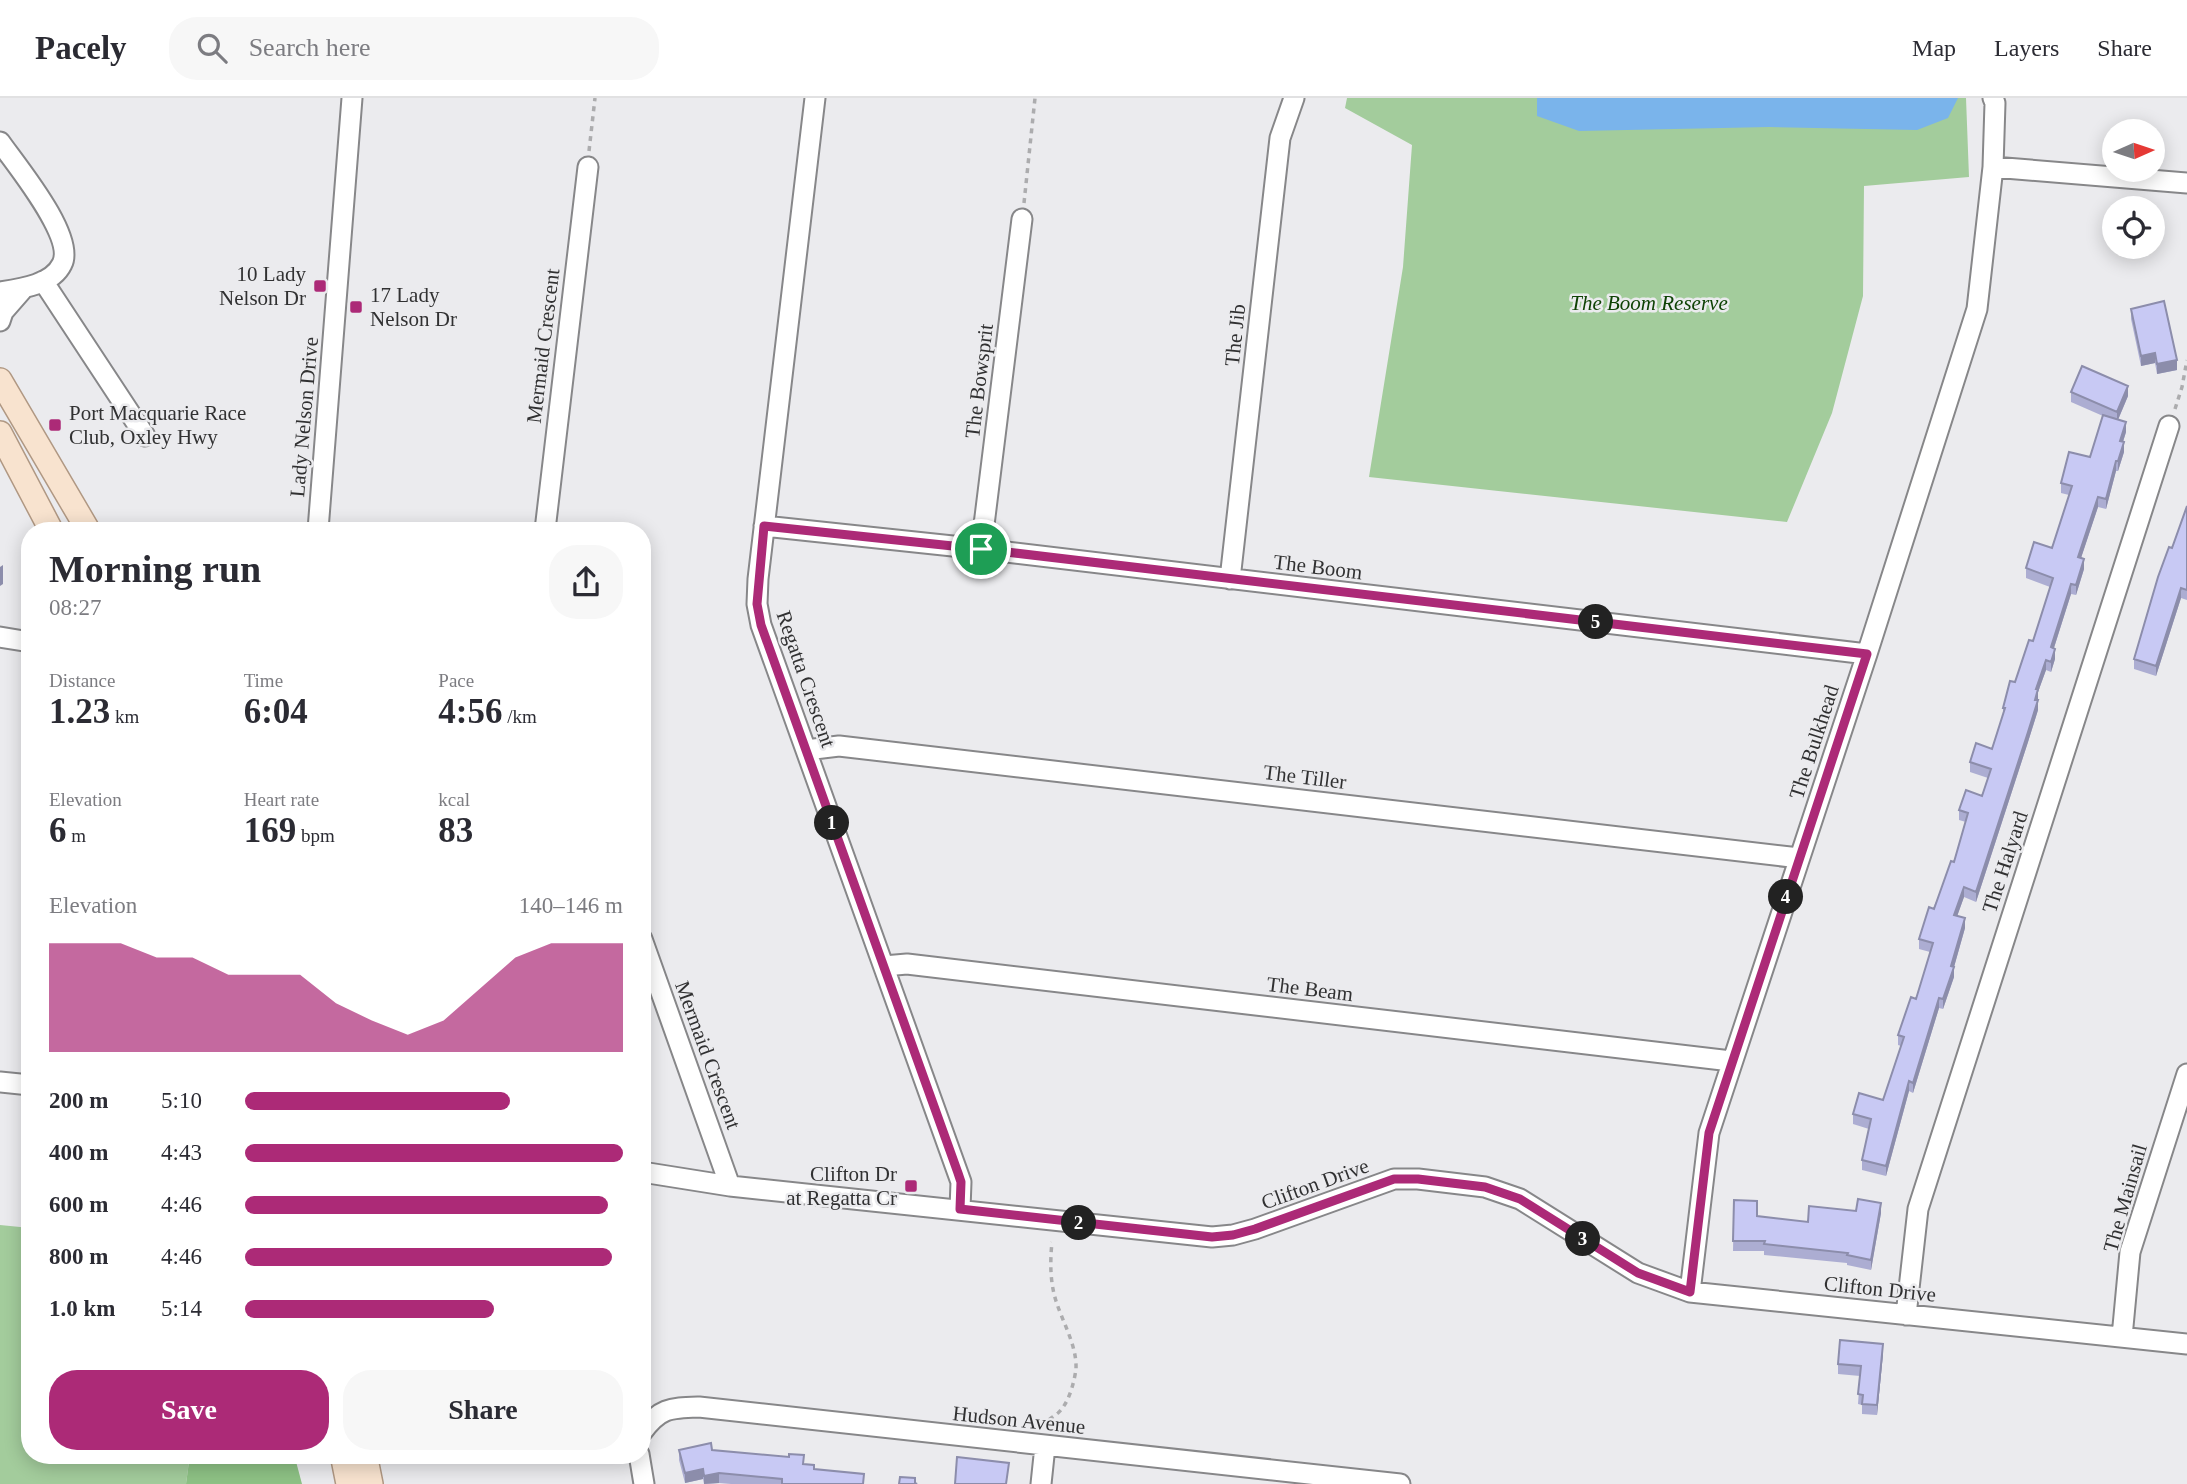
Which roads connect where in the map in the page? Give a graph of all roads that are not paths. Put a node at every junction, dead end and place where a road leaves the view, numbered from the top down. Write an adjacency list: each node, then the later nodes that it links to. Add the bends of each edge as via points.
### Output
1 (352, 98): 20 (street, Lady Nelson Drive)
2 (815, 98): 22 (street, Regatta Crescent)
3 (1294, 98): 24 (street, The Jib, via 1280,138)
4 (1993, 98): 7 (street, The Bulkhead)
5 (0, 142): 10 (street, via 62,240 63,262)
6 (587, 167): 21 (street, Mermaid Crescent)
7 (1993, 167): 8 (street); 29 (street, The Bulkhead, via 1977,309)
8 (2187, 183)
9 (1022, 219): 23 (street, The Bowsprit)
10 (43, 281): 11 (street); 17 (street)
11 (24, 288): 12 (street); 13 (street)
12 (0, 292)
13 (0, 321)
14 (0, 380): 19 (main road)
15 (2169, 426): 42 (street, The Halyard, via 1918,1209)
16 (0, 433): 18 (main road)
17 (145, 436)
18 (47, 522)
19 (83, 522)
20 (319, 522)
21 (546, 522)
22 (764, 526): 23 (street, The Boom); 30 (street, Regatta Crescent, via 759,615)
23 (981, 549): 24 (street, The Boom)
24 (1230, 579): 29 (street, The Boom)
25 (21, 630): 26 (street)
26 (0, 631)
27 (0, 637): 28 (street)
28 (21, 640)
29 (1867, 654): 31 (street, The Bulkhead)
30 (806, 750): 31 (street, The Tiller, via 839,746); 33 (street, Regatta Crescent)
31 (1799, 858): 34 (street, The Bulkhead)
32 (651, 964): 39 (street, Mermaid Crescent)
33 (884, 966): 34 (street, The Beam, via 907,964); 40 (street, Regatta Crescent, via 961,1182)
34 (1731, 1061): 41 (street, The Bulkhead, via 1709,1133)
35 (2187, 1074): 43 (street, The Mainsail, via 2130,1252)
36 (0, 1082): 37 (street)
37 (21, 1083)
38 (651, 1173): 39 (street, Clifton Drive)
39 (730, 1186): 40 (street, Clifton Drive)
40 (960, 1209): 41 (street, Clifton Drive, via 1212,1237 1255,1229 1394,1179 1418,1179 1485,1187 1520,1199 1638,1273)
41 (1690, 1292): 42 (street, Clifton Drive)
42 (1906, 1315): 43 (street, Clifton Drive)
43 (2122, 1337): 44 (street, Clifton Drive)
44 (2187, 1345)
45 (651, 1420): 46 (street, Hudson Avenue, via 676,1408 699,1408)
46 (1045, 1446): 50 (street, Hudson Avenue); 54 (street)
47 (344, 1464): 51 (main road)
48 (367, 1464): 52 (main road)
49 (641, 1464): 53 (street)
50 (1252, 1476): 55 (street, Hudson Avenue)
51 (348, 1484)
52 (371, 1484)
53 (644, 1484)
54 (1041, 1484)
55 (1400, 1484)

